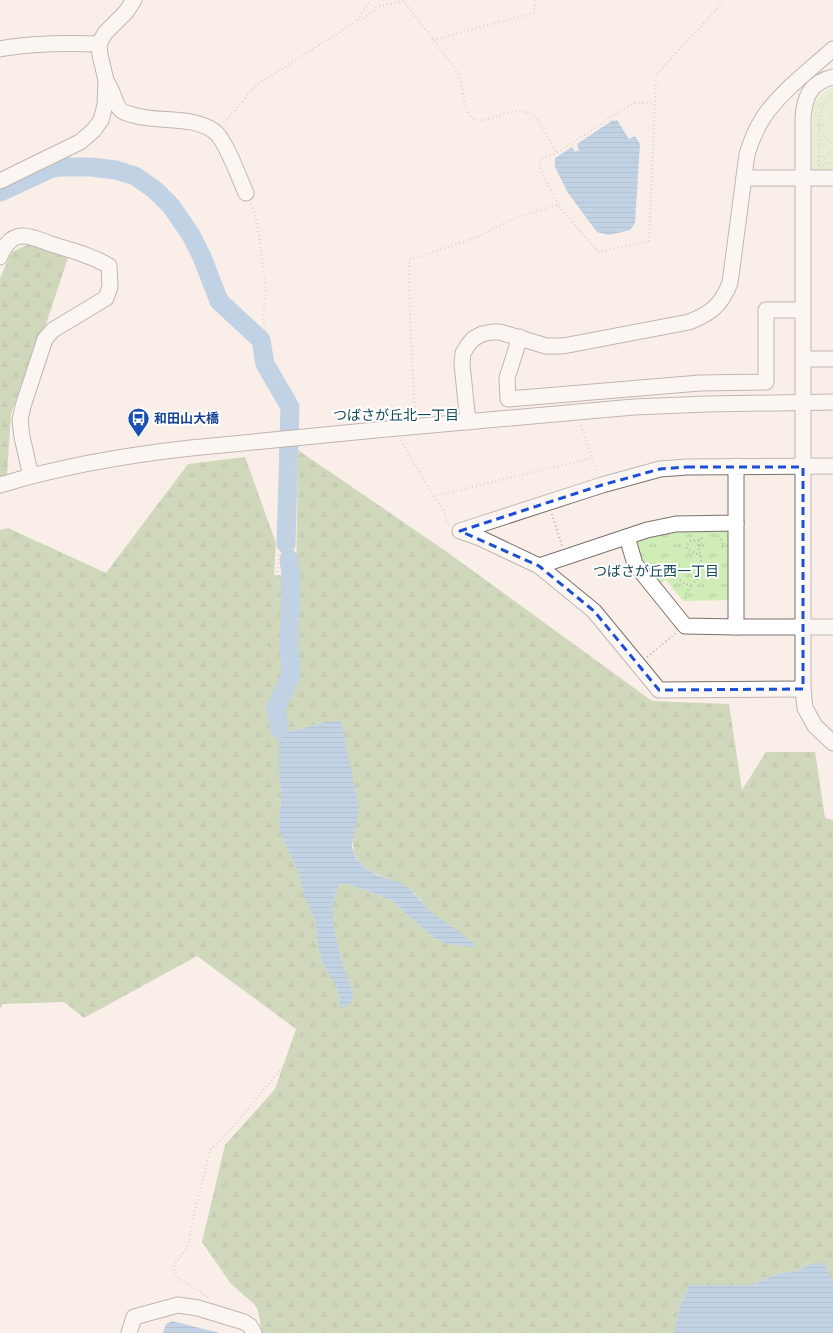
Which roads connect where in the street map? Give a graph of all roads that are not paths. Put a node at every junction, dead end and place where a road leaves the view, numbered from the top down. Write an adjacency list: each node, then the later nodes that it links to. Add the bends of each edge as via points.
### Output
1 (134, 0): 2 (street)
2 (99, 44): 3 (street); 6 (street)
3 (0, 48)
4 (833, 49): 7 (street, via 775,103 763,118 747,154)
5 (833, 77): 8 (street, via 812,88 804,104)
6 (106, 80): 10 (street, via 105,105 101,120 94,130 80,142); 11 (street, via 122,112 140,117 190,122 215,133 221,139)
7 (744, 178): 8 (street); 14 (street, via 730,283 725,295 704,316 689,322 563,346 546,346)
8 (803, 178): 9 (street); 13 (street)
9 (833, 178)
10 (0, 181)
11 (246, 193)
12 (0, 257): 23 (street, via 9,242 20,236 67,249 109,266 110,287 106,298 53,330 45,339 20,420)
13 (803, 310): 14 (street, via 766,310 766,382 700,383 508,399 507,378); 15 (street)
14 (520, 337): 19 (street, via 492,332 482,334 468,345 462,364)
15 (804, 359): 16 (street); 17 (street)
16 (833, 359)
17 (803, 402): 18 (street); 19 (street, via 634,407); 22 (street)
18 (833, 402)
19 (468, 422): 23 (street, bridge, via 137,454)
20 (736, 466): 22 (street); 25 (street); 27 (street, via 660,469 548,502 460,532 480,538)
21 (833, 466): 22 (street)
22 (803, 467): 29 (street)
23 (31, 476): 24 (street)
24 (0, 485)
25 (736, 523): 26 (street, via 676,524); 28 (street)
26 (627, 537): 27 (street); 28 (street, via 635,564 685,626)
27 (539, 566): 31 (street, via 594,611 658,690)
28 (736, 626): 29 (street)
29 (803, 627): 30 (street); 31 (street)
30 (833, 627)
31 (803, 689): 32 (street, via 805,708 815,726)
32 (833, 743)
33 (129, 1333): 34 (street, via 134,1317 178,1306 198,1308 244,1322)
34 (254, 1333)

